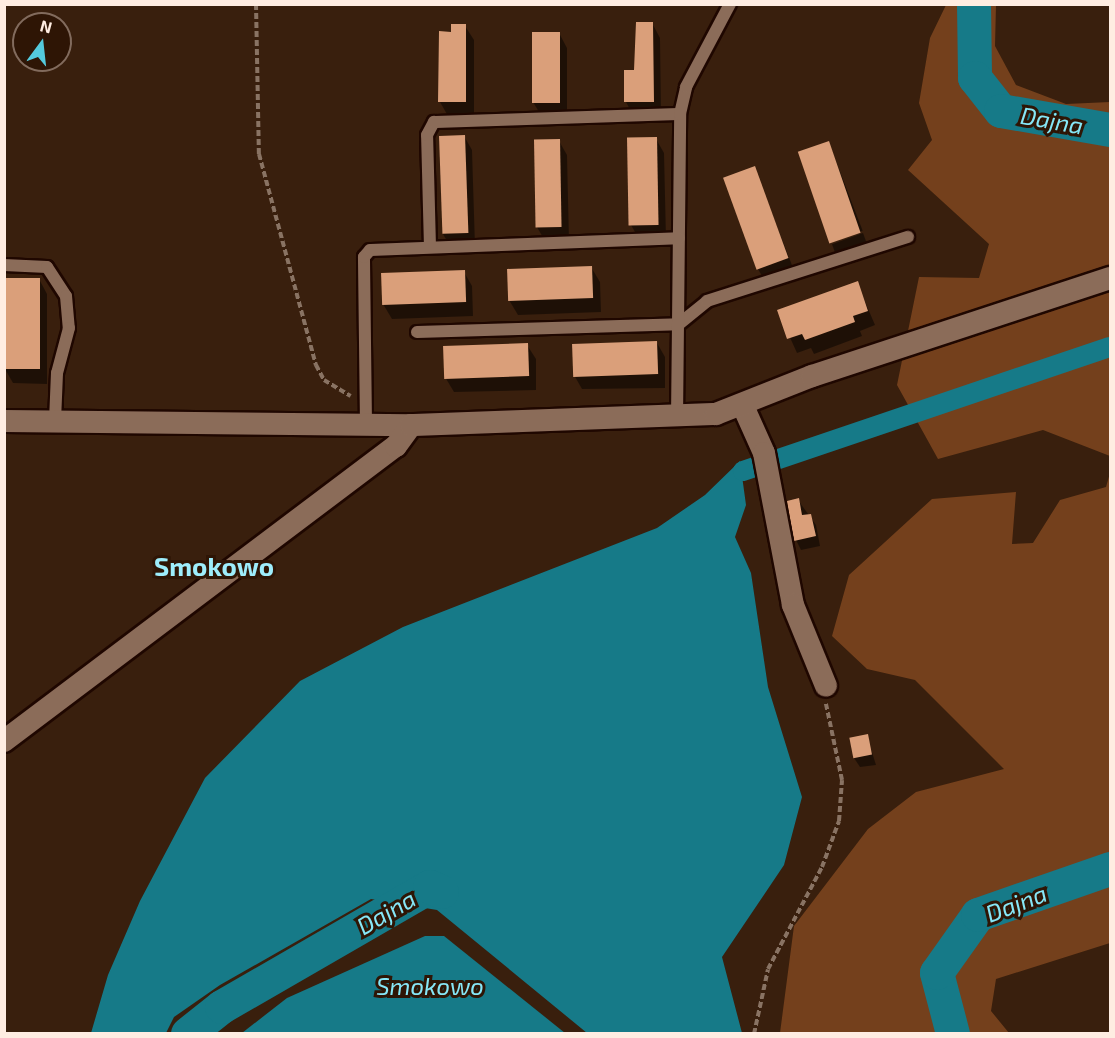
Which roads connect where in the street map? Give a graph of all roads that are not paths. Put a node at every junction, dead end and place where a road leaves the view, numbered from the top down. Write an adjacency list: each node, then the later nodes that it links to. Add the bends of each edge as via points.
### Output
1 (730, 4): 2 (lane, via 686,87)
2 (680, 114): 4 (lane); 5 (lane, via 434,122 427,135)
3 (908, 237): 8 (lane, via 707,301)
4 (679, 238): 5 (lane); 8 (lane)
5 (430, 247): 11 (lane, via 370,249 364,257)
6 (4, 265): 14 (lane, via 47,267 66,296 69,328 57,373)
7 (1110, 278): 10 (street, via 812,376)
8 (679, 324): 9 (lane); 12 (lane)
9 (417, 332)
10 (742, 406): 12 (street); 16 (street, via 764,453 793,604)
11 (366, 414): 14 (street); 15 (street)
12 (677, 419): 15 (street)
13 (4, 421): 14 (street)
14 (55, 421)
15 (411, 425): 17 (street, via 396,446)
16 (826, 686)
17 (4, 741)

